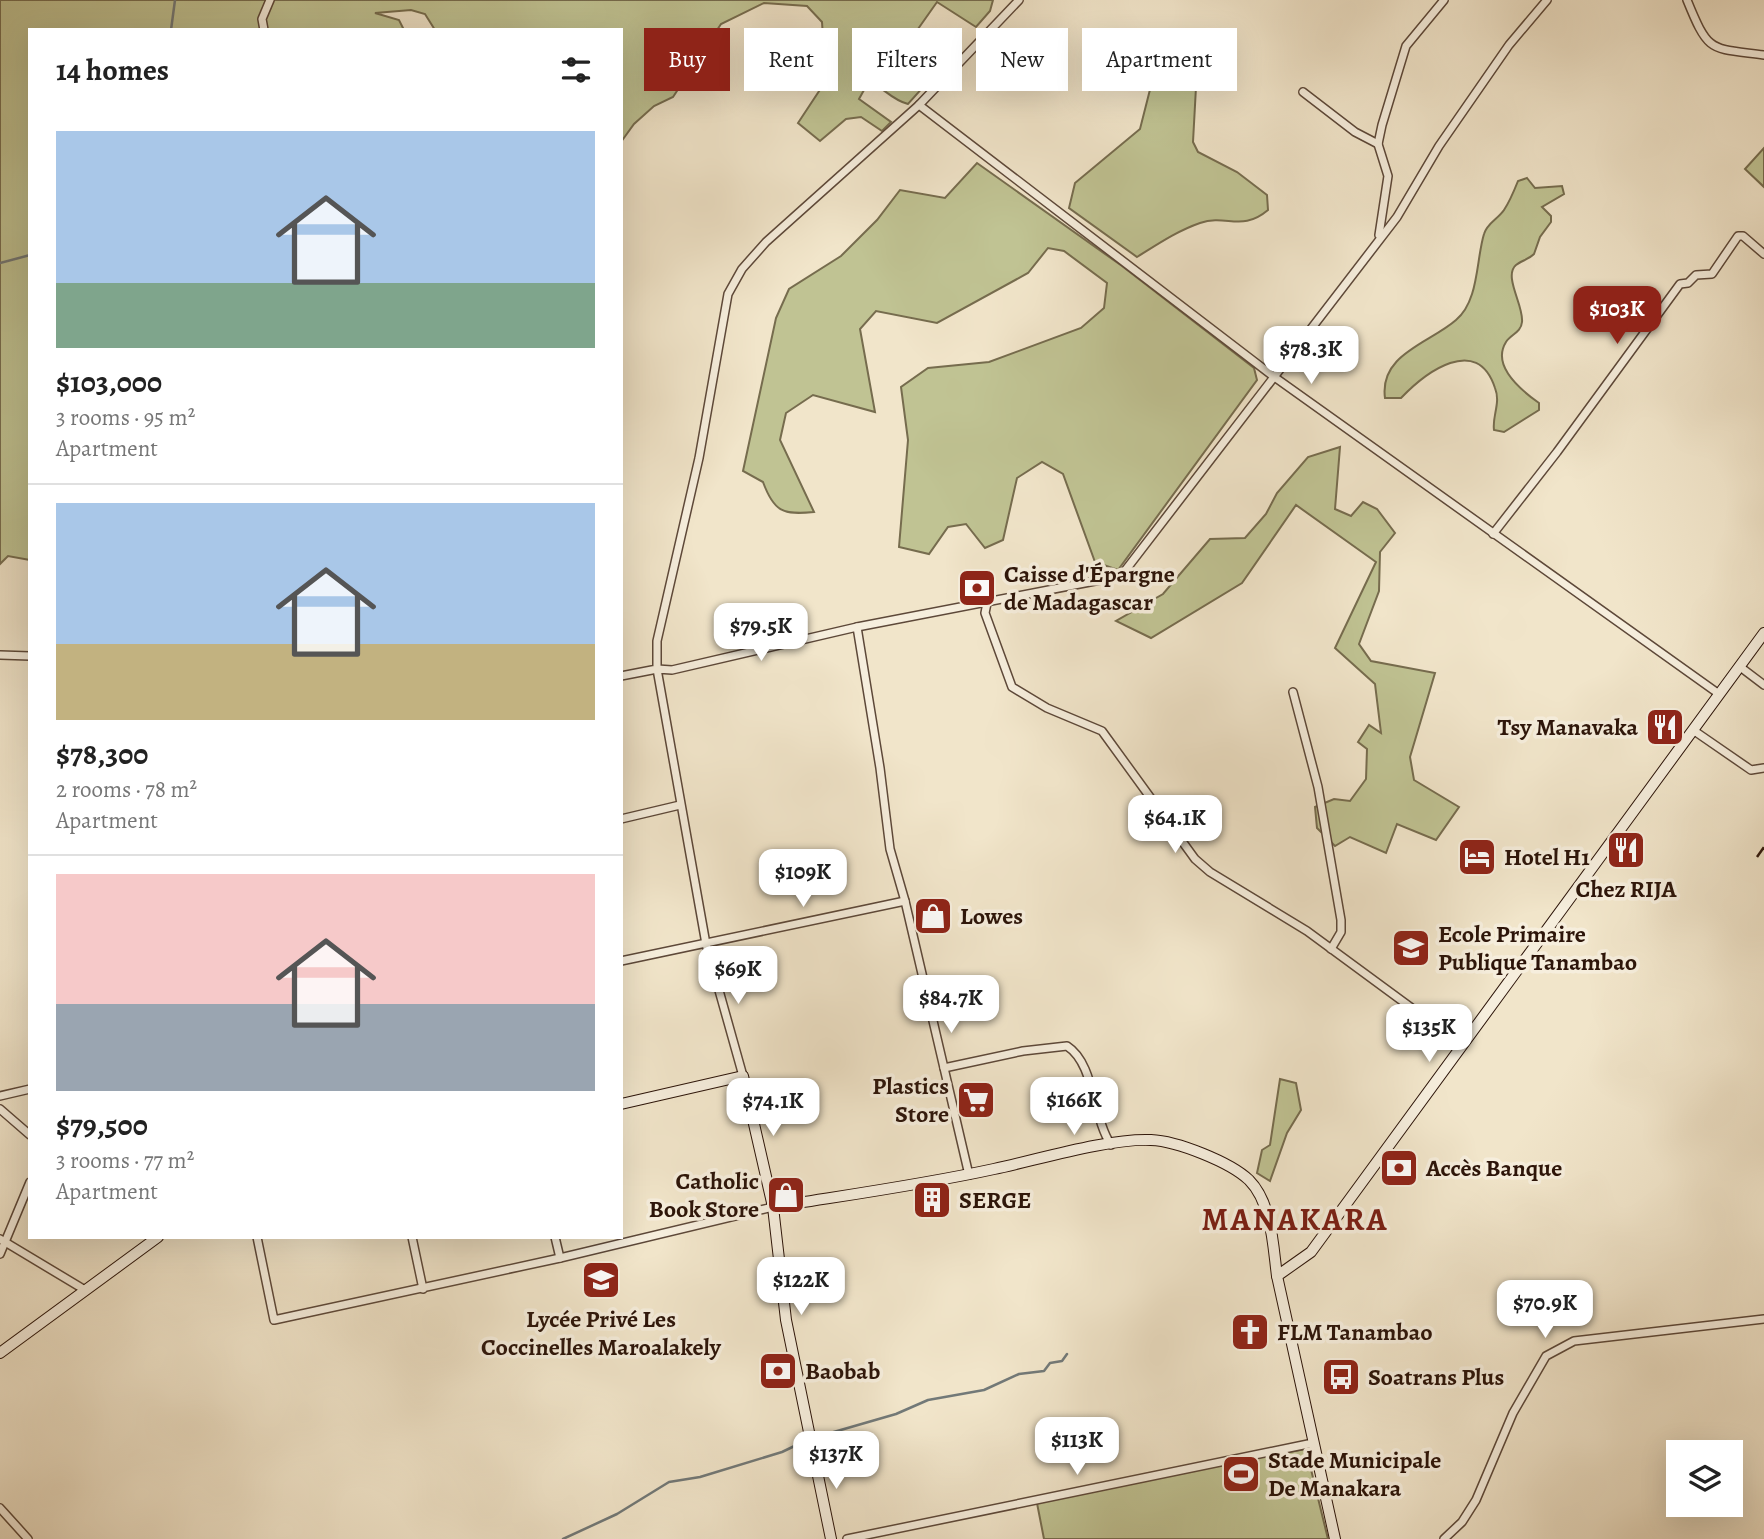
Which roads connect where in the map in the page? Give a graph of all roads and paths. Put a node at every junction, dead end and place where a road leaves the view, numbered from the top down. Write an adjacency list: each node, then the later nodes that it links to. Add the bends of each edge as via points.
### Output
1 (270, 0): 6 (street, via 262,19)
2 (1444, 0): 10 (street, via 1406,46)
3 (1547, 0): 11 (street, via 1509,45)
4 (1687, 0): 7 (street, via 1705,39 1723,52)
5 (1015, 2): 9 (street)
6 (264, 28)
7 (1764, 55)
8 (1303, 92): 10 (street)
9 (919, 105): 13 (street); 21 (street, via 766,242 728,294 699,458 657,641)
10 (1378, 144): 11 (street, via 1388,176)
11 (1378, 239): 13 (street)
12 (1764, 254): 14 (street, via 1738,236 1712,274 1696,275 1680,284)
13 (1273, 376): 14 (street); 15 (street, via 1121,576)
14 (1493, 534): 25 (street)
15 (987, 603): 16 (street); 32 (street, via 985,613 1012,687 1102,731 1195,859)
16 (857, 627): 21 (street); 30 (street, via 890,849)
17 (1764, 633): 20 (street)
18 (0, 655): 19 (street)
19 (28, 656)
20 (1740, 666): 23 (street); 25 (street)
21 (657, 670): 22 (street); 28 (street)
22 (623, 676)
23 (1764, 685)
24 (1293, 692): 32 (street, via 1318,787 1341,920 1341,932)
25 (1719, 694): 26 (street)
26 (1693, 730): 27 (street, via 1751,770); 34 (street)
27 (1764, 768)
28 (680, 804): 29 (street); 31 (street)
29 (623, 818)
30 (905, 901): 31 (street); 35 (street)
31 (706, 944): 33 (street); 36 (street)
32 (1331, 949): 34 (street)
33 (623, 961)
34 (1462, 1045): 53 (street, via 1311,1252)
35 (944, 1068): 42 (street, via 1067,1046 1083,1060 1100,1128); 43 (street)
36 (743, 1076): 39 (street); 45 (street)
37 (28, 1089): 38 (street)
38 (0, 1096)
39 (623, 1104)
40 (0, 1109): 41 (street)
41 (28, 1133)
42 (1111, 1145): 43 (street); 53 (street, via 1152,1140 1184,1148 1226,1164 1250,1181 1269,1220)
43 (969, 1175): 45 (street)
44 (28, 1186): 50 (street)
45 (773, 1207): 52 (street); 61 (street, via 786,1320)
46 (155, 1239): 55 (street)
47 (257, 1239): 54 (street, via 274,1320)
48 (412, 1239): 54 (street)
49 (555, 1239): 52 (street)
50 (2, 1240): 51 (street); 55 (street)
51 (0, 1254)
52 (560, 1258): 54 (street)
53 (1278, 1276): 58 (street)
54 (423, 1289)
55 (85, 1290): 57 (street)
56 (1764, 1320): 64 (street, via 1574,1340 1546,1356 1513,1413 1476,1500)
57 (0, 1353)
58 (1313, 1443): 62 (street); 63 (street)
59 (0, 1508): 60 (street)
60 (27, 1539)
61 (831, 1539)
62 (846, 1539)
63 (1335, 1539)
64 (1444, 1539)

